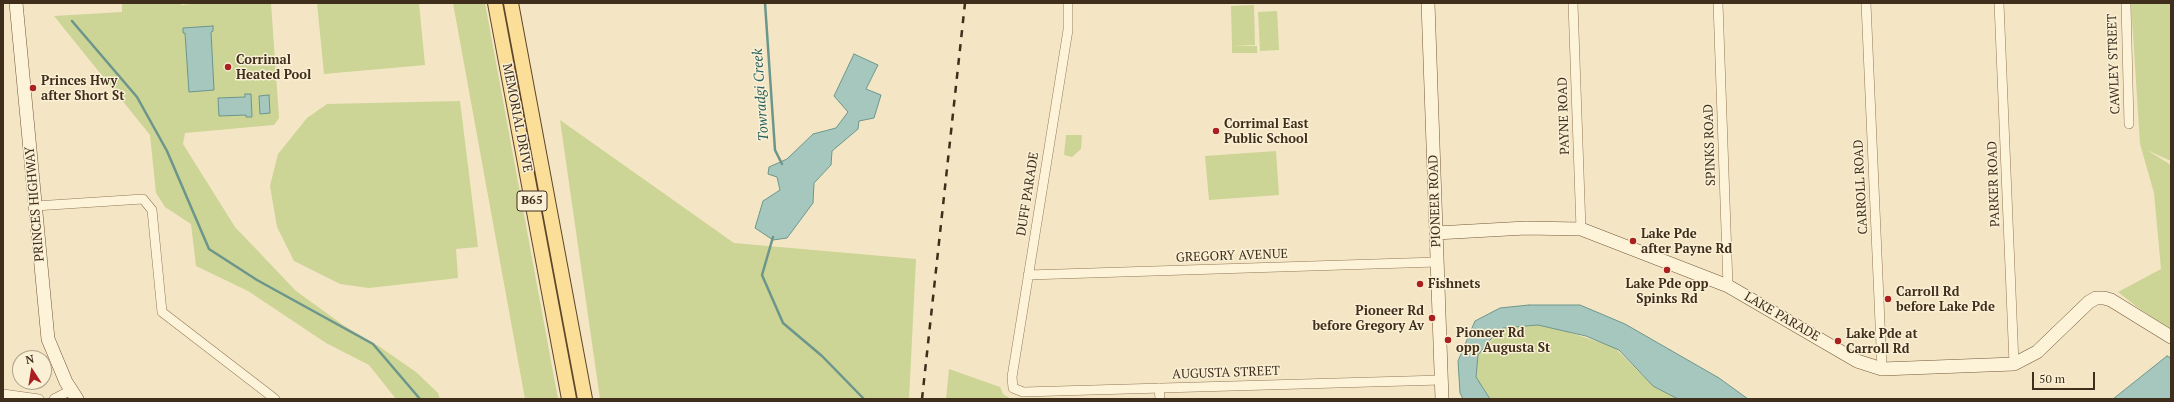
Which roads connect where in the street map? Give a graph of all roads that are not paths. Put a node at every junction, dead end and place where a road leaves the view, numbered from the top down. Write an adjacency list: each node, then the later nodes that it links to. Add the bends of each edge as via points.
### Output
1 (16, 3): 12 (main road, PRINCES HIGHWAY)
2 (495, 3): 29 (main road, MEMORIAL DRIVE / B65)
3 (511, 3): 30 (main road, MEMORIAL DRIVE / B65)
4 (1068, 3): 16 (street, DUFF PARADE, via 1068,30)
5 (1428, 3): 14 (main road, PIONEER ROAD)
6 (1574, 3): 13 (street, PAYNE ROAD)
7 (1718, 3): 17 (street, SPINKS ROAD)
8 (1866, 3): 20 (street, CARROLL ROAD)
9 (1999, 3): 19 (street, PARKER ROAD)
10 (2126, 3): 11 (street, CAWLEY STREET)
11 (2129, 124)
12 (35, 206): 25 (main road, PRINCES HIGHWAY, via 48,339); 28 (street, via 143,199 152,210 162,312)
13 (1581, 228): 14 (main road, LAKE PARADE, via 1526,228); 17 (main road, LAKE PARADE)
14 (1436, 234): 15 (main road, PIONEER ROAD)
15 (1437, 262): 16 (street, GREGORY AVENUE); 21 (main road, PIONEER ROAD)
16 (1028, 275): 22 (street, DUFF PARADE, via 1012,377)
17 (1728, 286): 20 (main road, LAKE PARADE, via 1858,361)
18 (2171, 336): 19 (main road, LAKE PARADE, via 2111,300 2096,298 2037,352)
19 (2014, 364): 20 (main road, LAKE PARADE)
20 (1882, 369)
21 (1441, 380): 23 (street, AUGUSTA STREET); 32 (main road, PIONEER ROAD)
22 (1013, 388): 23 (street, AUGUSTA STREET, via 1023,392)
23 (1159, 388): 31 (street)
24 (3, 394): 26 (street)
25 (74, 395): 27 (street)
26 (39, 399)
27 (54, 399)
28 (275, 399)
29 (569, 399)
30 (585, 399)
31 (1160, 399)
32 (1442, 399)

